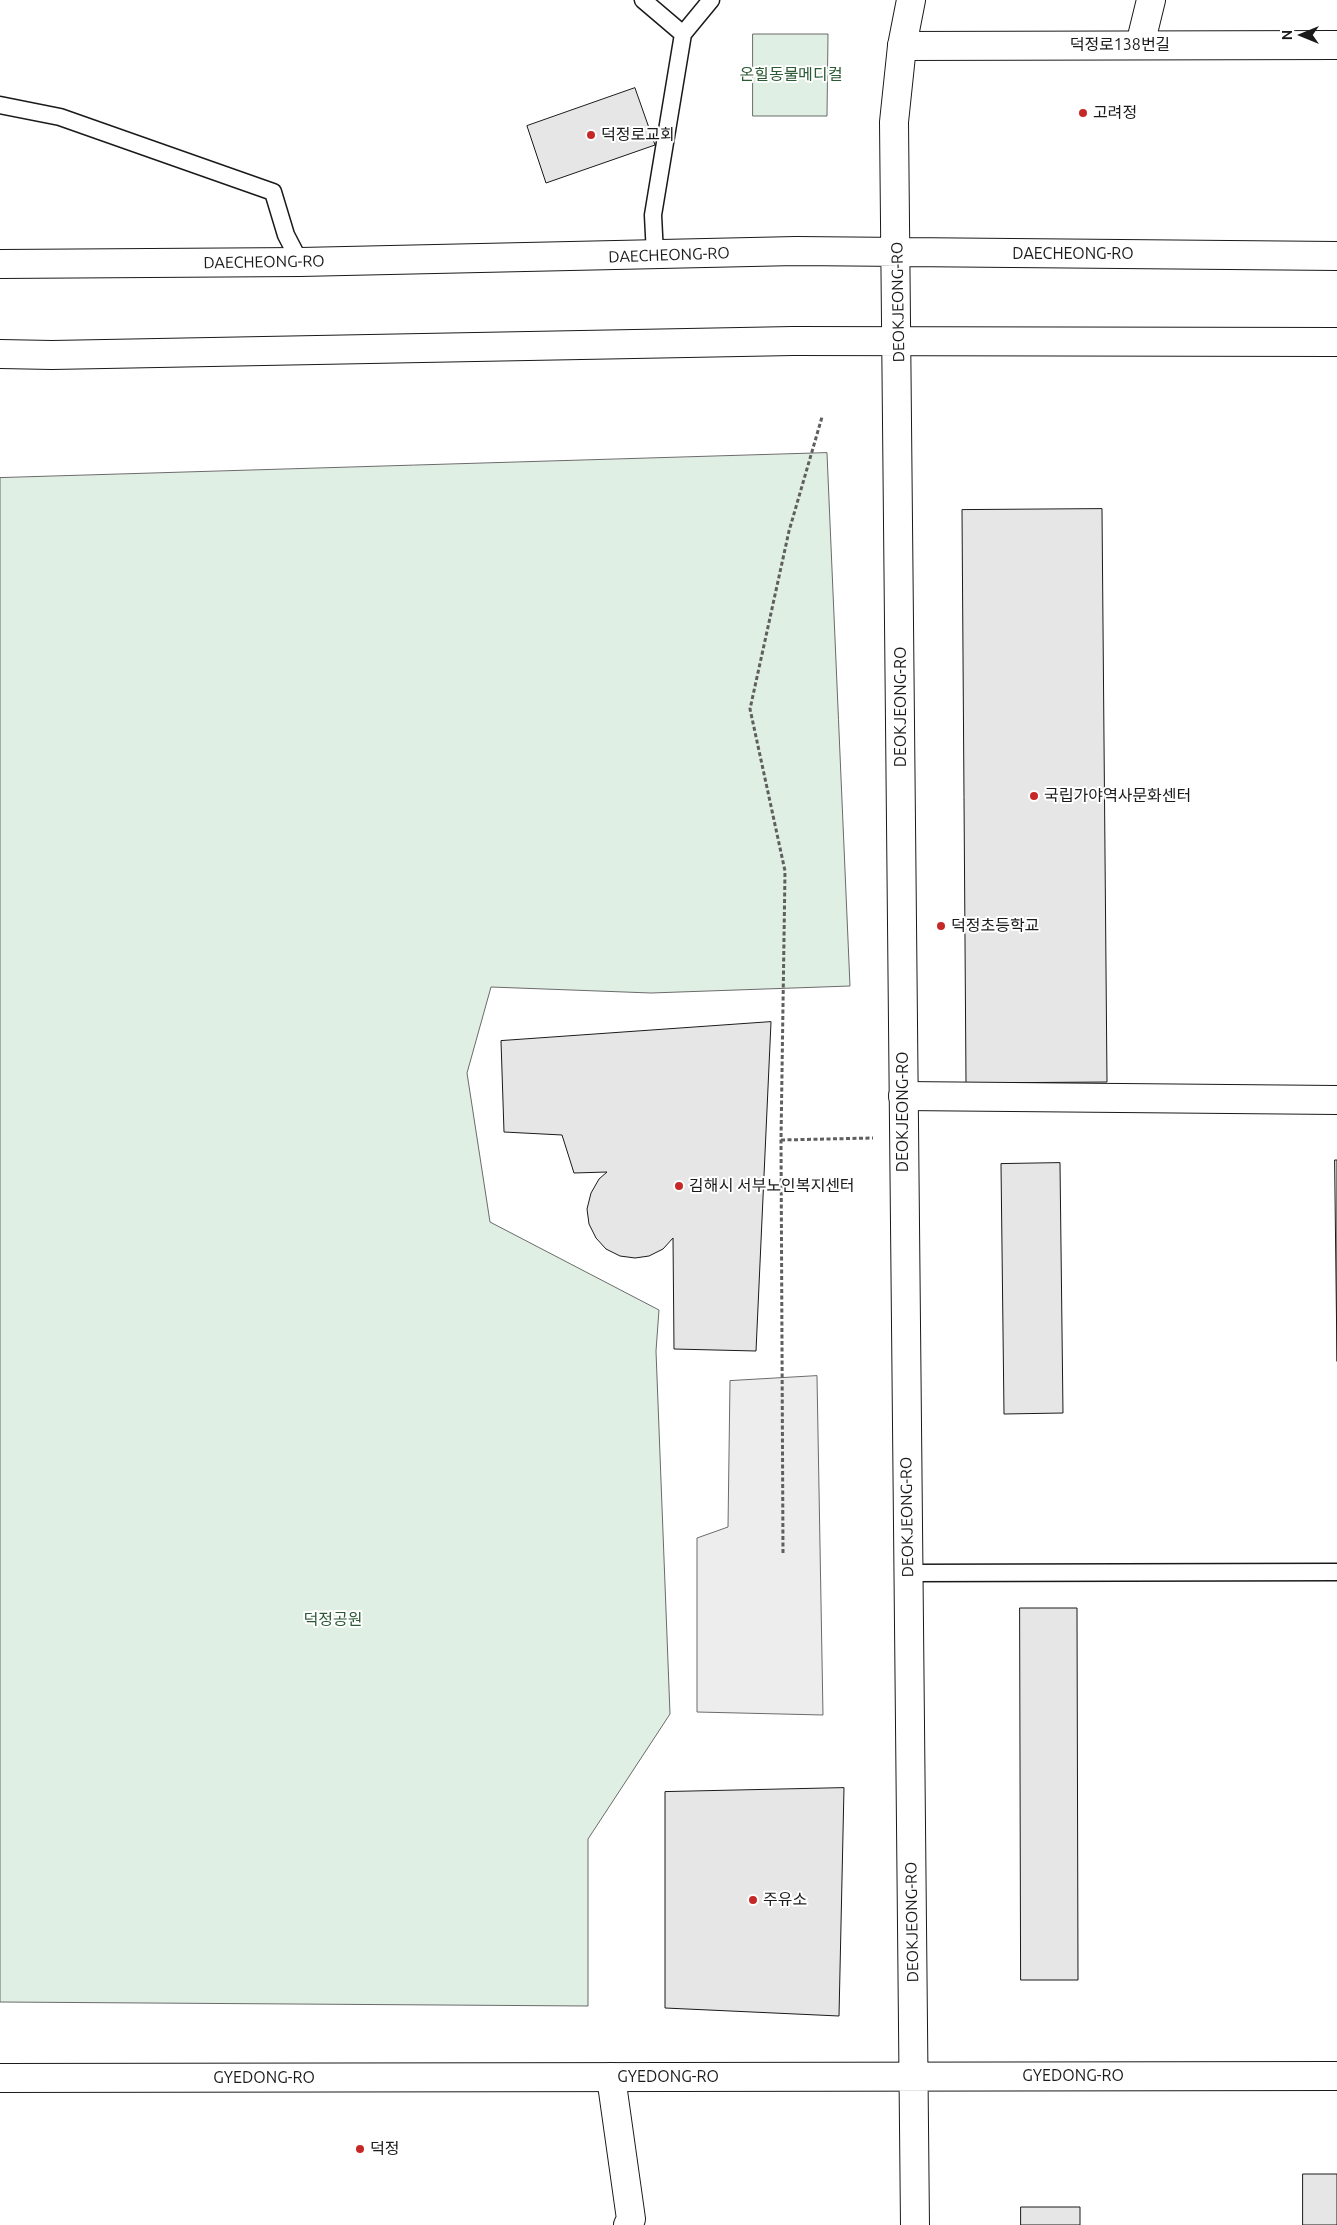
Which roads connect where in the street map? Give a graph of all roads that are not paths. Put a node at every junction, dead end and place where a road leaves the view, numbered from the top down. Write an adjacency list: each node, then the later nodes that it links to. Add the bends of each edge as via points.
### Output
1 (643, 0): 5 (lane)
2 (711, 0): 5 (lane)
3 (910, 0): 8 (street, DEOKJEONG-RO)
4 (1151, 0): 6 (street)
5 (683, 34): 11 (lane, via 654,215)
6 (1140, 45): 7 (street, 덕정로138번길); 8 (street, 덕정로138번길)
7 (1337, 45)
8 (902, 46): 10 (street, DEOKJEONG-RO, via 894,122)
9 (0, 105): 13 (lane, via 60,117 273,192 286,235)
10 (897, 252): 11 (street, DAECHEONG-RO); 12 (street, DAECHEONG-RO); 15 (street, DEOKJEONG-RO)
11 (655, 255): 13 (street, DAECHEONG-RO)
12 (1337, 256)
13 (300, 262): 14 (street, DAECHEONG-RO)
14 (0, 264)
15 (898, 341): 16 (street); 17 (street); 18 (street, DEOKJEONG-RO)
16 (1337, 342)
17 (0, 354)
18 (903, 1096): 19 (street); 21 (street, DEOKJEONG-RO)
19 (1337, 1100)
20 (1337, 1572): 21 (lane)
21 (908, 1573): 22 (street, DEOKJEONG-RO)
22 (914, 2076): 23 (street, GYEDONG-RO); 24 (street, GYEDONG-RO); 27 (street, DEOKJEONG-RO)
23 (1337, 2076)
24 (610, 2077): 25 (street, GYEDONG-RO); 26 (street, via 630,2219)
25 (0, 2078)
26 (628, 2225)
27 (915, 2225)

